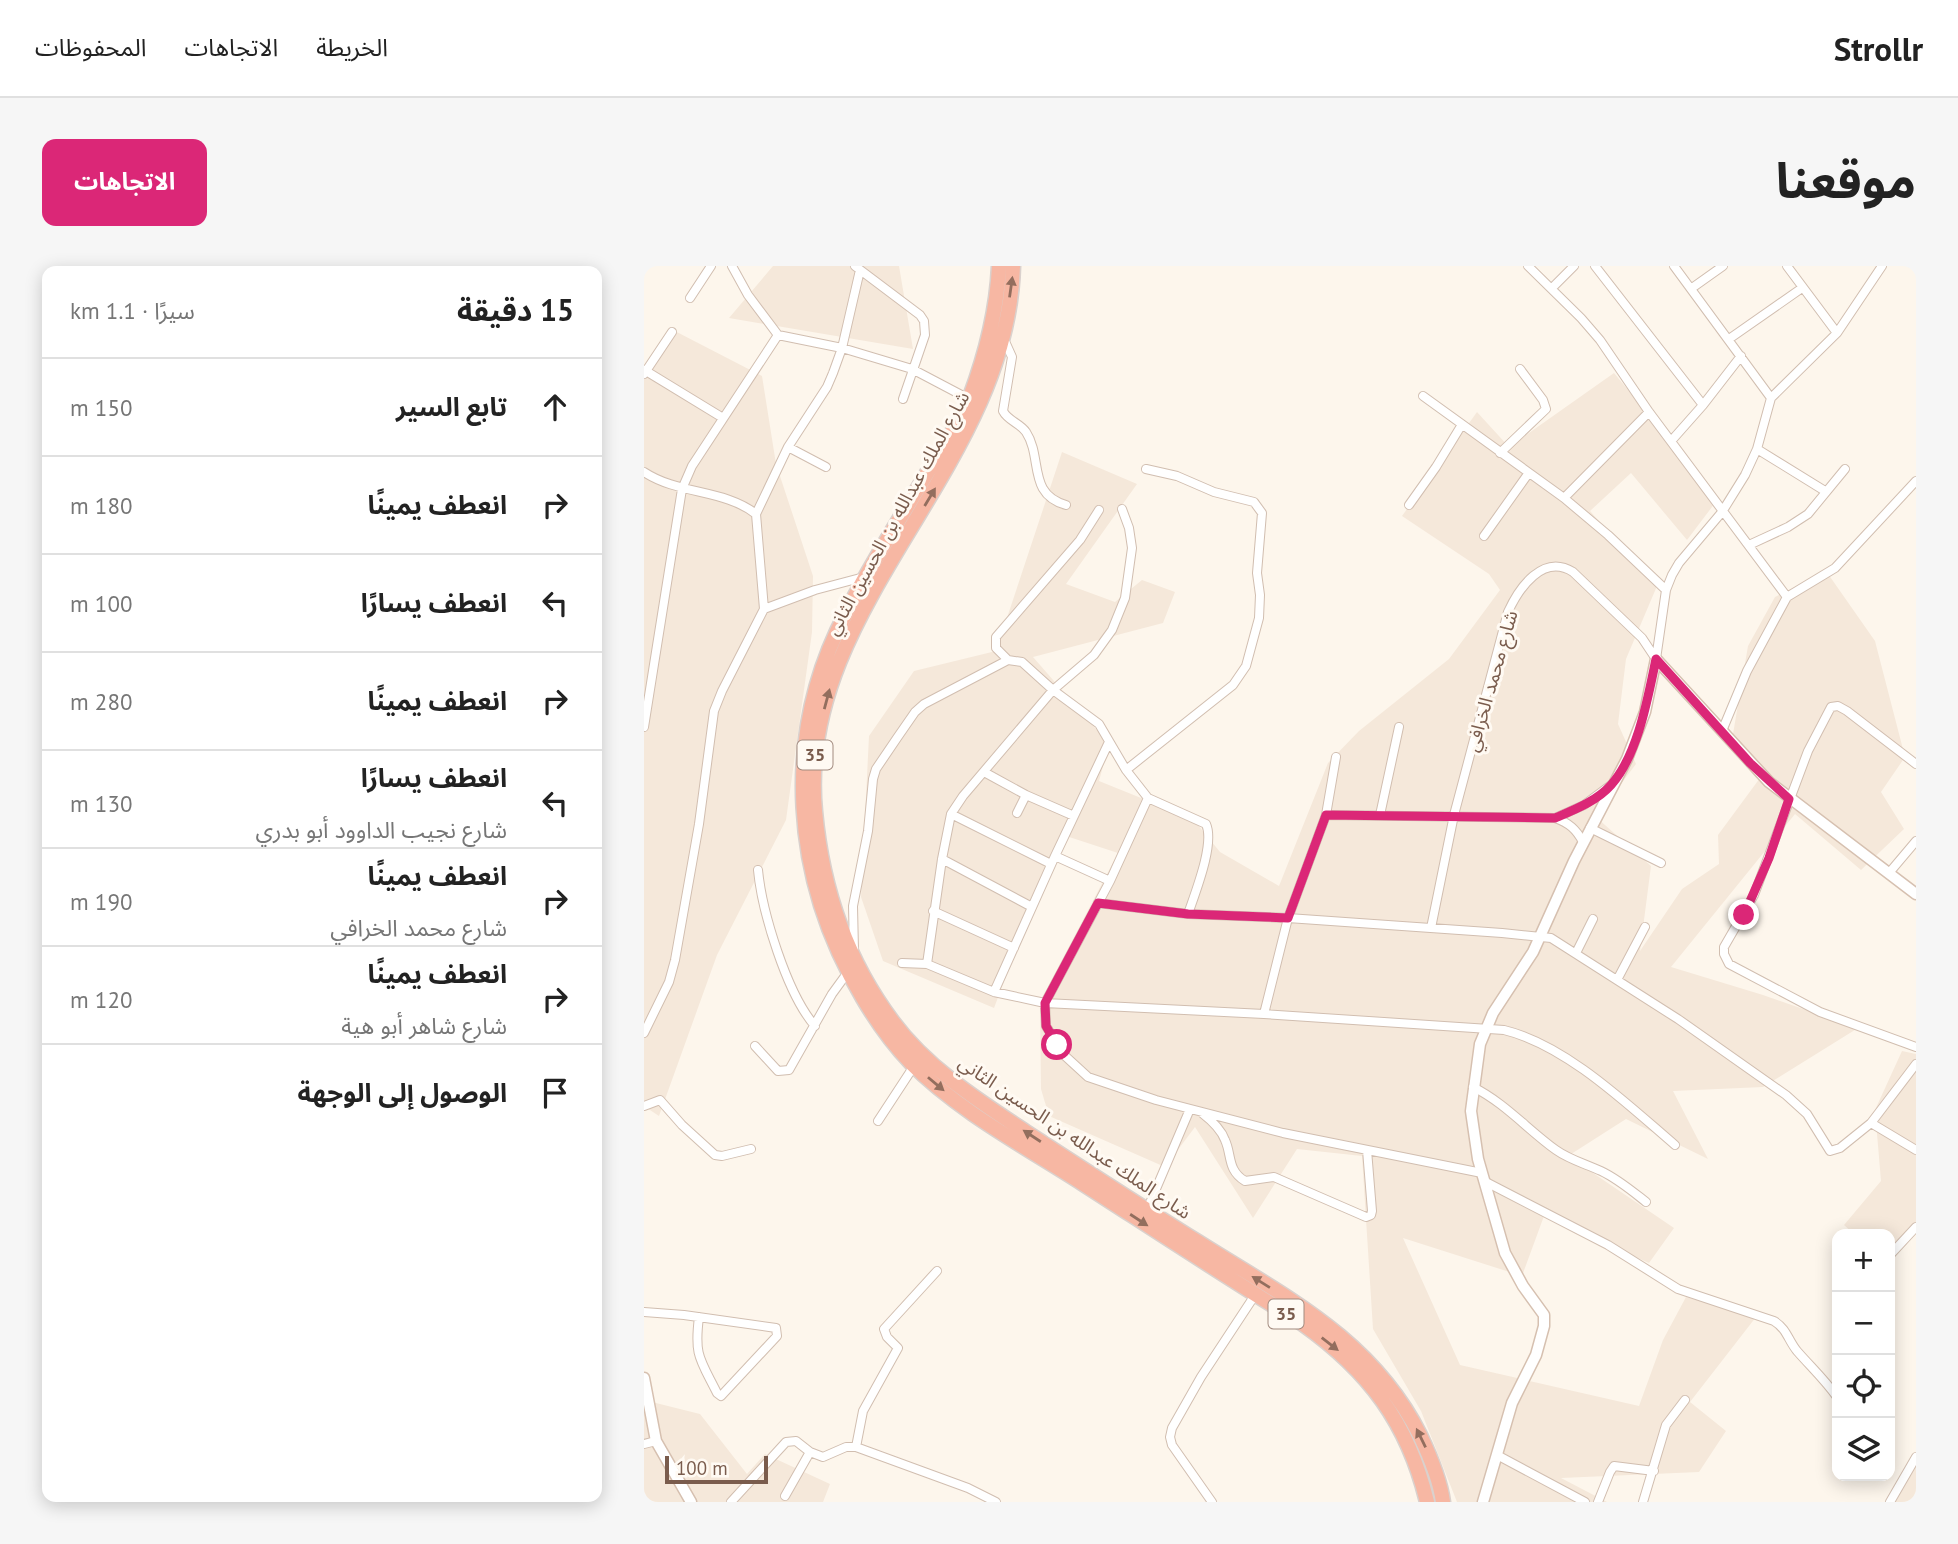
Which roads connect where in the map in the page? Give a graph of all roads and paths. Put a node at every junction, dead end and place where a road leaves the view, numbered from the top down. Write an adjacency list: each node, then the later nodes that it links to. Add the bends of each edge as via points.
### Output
1 (711, 266): 16 (street)
2 (732, 266): 19 (street)
3 (999, 266): 30 (highway, شارع الملك عبدالله بن الحسين الثاني / 35, via 994,318)
4 (1013, 266): 20 (highway, شارع الملك عبدالله بن الحسين الثاني / 35, one-way to 4)
5 (1528, 266): 13 (street)
6 (1573, 266): 13 (street)
7 (1595, 266): 31 (street)
8 (1723, 266): 14 (street)
9 (1787, 266): 15 (street)
10 (1882, 266): 18 (street)
11 (1676, 267): 14 (street)
12 (858, 268): 22 (street); 24 (street, via 924,321 925,335)
13 (1552, 288): 32 (street, via 1600,340)
14 (1692, 288): 21 (street)
15 (1802, 288): 18 (street); 21 (street)
16 (690, 298)
17 (672, 332): 26 (street)
18 (1837, 333): 28 (street)
19 (778, 335): 22 (street); 33 (street)
20 (1003, 337): 48 (street, via 1012,356 1003,411 1026,432 1046,494); 105 (highway, شارع الملك عبدالله بن الحسين الثاني / 35, one-way to 20, via 819,851 815,755 822,719 849,636 960,446 992,376)
21 (1729, 339): 23 (street)
22 (842, 348): 24 (street); 36 (street, via 827,387)
23 (1741, 356): 28 (street); 31 (street)
24 (912, 369): 29 (street); 30 (street)
25 (1520, 369): 38 (street, via 1546,409)
26 (645, 372): 33 (street)
27 (1423, 396): 34 (street)
28 (1771, 398): 37 (street)
29 (903, 399)
30 (969, 400): 56 (highway, شارع الملك عبدالله بن الحسين الثاني / 35)
31 (1703, 405): 35 (street)
32 (1649, 412): 35 (street); 47 (street)
33 (723, 418): 45 (street)
34 (1461, 426): 38 (street); 49 (street)
35 (1672, 440): 52 (street)
36 (788, 447): 39 (street); 53 (street)
37 (1757, 449): 46 (street); 52 (street)
38 (1500, 453): 43 (street)
39 (826, 467)
40 (1146, 469): 69 (street, via 1259,507 1259,618 1246,666 1233,685)
41 (1845, 469): 46 (street)
42 (644, 472): 45 (street)
43 (1528, 474): 47 (street); 54 (street)
44 (1916, 481): 58 (street, via 1835,568)
45 (681, 489): 53 (street, via 735,502); 63 (street)
46 (1825, 491): 55 (street, via 1799,520)
47 (1564, 498): 57 (street)
48 (1066, 505)
49 (1409, 505)
50 (1122, 509): 62 (street, via 1132,548 1122,609 1094,655)
51 (1099, 510): 61 (street, via 1080,540 996,637 994,645)
52 (1722, 512): 55 (street); 57 (street, via 1679,563)
53 (756, 514): 59 (street)
54 (1484, 536)
55 (1748, 545): 58 (street)
56 (867, 576): 59 (street); 105 (highway, شارع الملك عبدالله بن الحسين الثاني / 35, via 825,658 804,754 808,860 834,944)
57 (1666, 590): 60 (street)
58 (1787, 597): 65 (street, via 1747,671)
59 (764, 609): 112 (street, via 714,711 675,960)
60 (1656, 659): 65 (street, شارع محمد الخرافي); 71 (street, via 1645,712); 79 (street, شارع محمد الخرافي, via 1642,638 1573,572 1564,566 1539,571 1516,595 1508,612)
61 (1008, 660): 62 (street, via 1022,662); 105 (street, via 924,704 876,769 853,906)
62 (1053, 690): 66 (street, via 1093,719); 70 (street)
63 (644, 727)
64 (1399, 727): 78 (street)
65 (1722, 731): 74 (street, شارع محمد الخرافي)
66 (1109, 742): 69 (street); 80 (street)
67 (1336, 757): 77 (street)
68 (1916, 764): 74 (street, via 1862,721 1833,706)
69 (1126, 770): 73 (street)
70 (984, 772): 72 (street); 76 (street)
71 (1611, 785): 81 (street); 82 (street)
72 (1026, 795): 75 (street); 80 (street)
73 (1148, 797): 90 (street); 95 (street, via 1203,821 1208,829)
74 (1789, 799): 89 (street, شارع محمد الخرافي); 114 (street, via 1755,894 1727,939 1726,960 1811,1008)
75 (1017, 813)
76 (951, 814): 85 (street); 86 (street)
77 (1326, 815): 78 (street); 96 (street)
78 (1380, 815): 79 (street)
79 (1454, 815): 81 (street); 99 (street, شارع محمد الخرافي)
80 (1074, 816): 86 (street)
81 (1555, 818): 84 (street, via 1568,823)
82 (1590, 828): 84 (street); 87 (street)
83 (1916, 841): 89 (street)
84 (1583, 842): 100 (street)
85 (942, 859): 93 (street); 94 (street)
86 (1053, 860): 90 (street); 93 (street)
87 (1661, 863)
88 (758, 870): 110 (street, via 771,931 802,1007)
89 (1889, 873): 91 (street, شارع محمد الخرافي)
90 (1110, 881): 92 (street)
91 (1916, 894)
92 (1098, 903): 95 (street); 108 (street)
93 (1032, 907): 101 (street)
94 (933, 911): 101 (street); 104 (street)
95 (1188, 914): 96 (street)
96 (1288, 918): 99 (street); 109 (street)
97 (1593, 919): 102 (street)
98 (1645, 927): 106 (street)
99 (1431, 928): 100 (street)
100 (1540, 936): 102 (street); 111 (street)
101 (1014, 948): 107 (street)
102 (1576, 953): 106 (street)
103 (902, 963): 104 (street)
104 (927, 964): 107 (street)
105 (851, 966): 110 (street); 116 (highway, شارع الملك عبدالله بن الحسين الثاني / 35, via 879,1025); 128 (highway, شارع الملك عبدالله بن الحسين الثاني / 35, one-way to 105, via 919,1052)
106 (1617, 980): 122 (street, via 1792,1099 1830,1151)
107 (994, 992): 108 (street)
108 (1045, 1003): 109 (street); 119 (street, via 1050,1034 1088,1077)
109 (1264, 1014): 111 (street)
110 (815, 1026): 113 (street, via 784,1072 773,1067)
111 (1485, 1028): 117 (street); 123 (street, via 1512,1032 1558,1054 1615,1093)
112 (644, 1032)
113 (755, 1045)
114 (1916, 1047)
115 (1916, 1064): 122 (street)
116 (914, 1066): 121 (street); 128 (highway, شارع الملك عبدالله بن الحسين الثاني / 35, one-way to 128, via 951,1097)
117 (1473, 1087): 127 (street, via 1471,1120); 130 (street, via 1563,1155 1603,1172)
118 (644, 1106): 124 (street, via 660,1100 715,1156)
119 (1190, 1109): 120 (street); 131 (street)
120 (1200, 1111): 125 (street); 125 (street, via 1224,1137 1228,1159 1240,1178 1274,1177 1366,1217 1372,1211)
121 (878, 1121)
122 (1871, 1123): 126 (street)
123 (1675, 1145)
124 (751, 1149)
125 (1367, 1150): 127 (street)
126 (1916, 1150)
127 (1483, 1177): 139 (street, via 1678,1289 1774,1321); 145 (street, via 1505,1253 1544,1314 1545,1326 1512,1403)
128 (1085, 1178): 129 (highway, شارع الملك عبدالله بن الحسين الثاني / 35)
129 (1110, 1194): 131 (highway, شارع الملك عبدالله بن الحسين الثاني / 35); 135 (highway, شارع الملك عبدالله بن الحسين الثاني / 35, one-way to 135)
130 (1646, 1202)
131 (1147, 1210): 154 (highway, شارع الملك عبدالله بن الحسين الثاني / 35, one-way to 131, via 1415,1426 1362,1354 1333,1329)
132 (1916, 1227): 133 (street)
133 (1895, 1250)
134 (937, 1270): 143 (street, via 884,1329 898,1348 863,1411)
135 (1255, 1295): 152 (street, via 1201,1377 1170,1437); 153 (highway, شارع الملك عبدالله بن الحسين الثاني / 35, one-way to 153, via 1337,1349 1375,1389 1413,1455)
136 (644, 1312): 137 (street)
137 (699, 1317): 137 (street, via 778,1330 764,1352 721,1395 698,1354)
138 (644, 1378): 141 (street)
139 (1832, 1390)
140 (1685, 1401): 147 (street, via 1667,1425)
141 (656, 1441): 142 (street); 149 (street)
142 (644, 1444)
143 (856, 1447): 144 (street, via 823,1457); 151 (street)
144 (810, 1451): 148 (street); 150 (street, via 796,1441 786,1442)
145 (1497, 1455): 155 (street); 156 (street)
146 (1915, 1463): 159 (street)
147 (1654, 1471): 157 (street, via 1615,1466); 158 (street)
148 (785, 1496)
149 (691, 1502)
150 (731, 1502)
151 (996, 1502)
152 (1212, 1502)
153 (1427, 1502)
154 (1443, 1502)
155 (1483, 1502)
156 (1585, 1502)
157 (1598, 1502)
158 (1643, 1502)
159 (1890, 1502)

